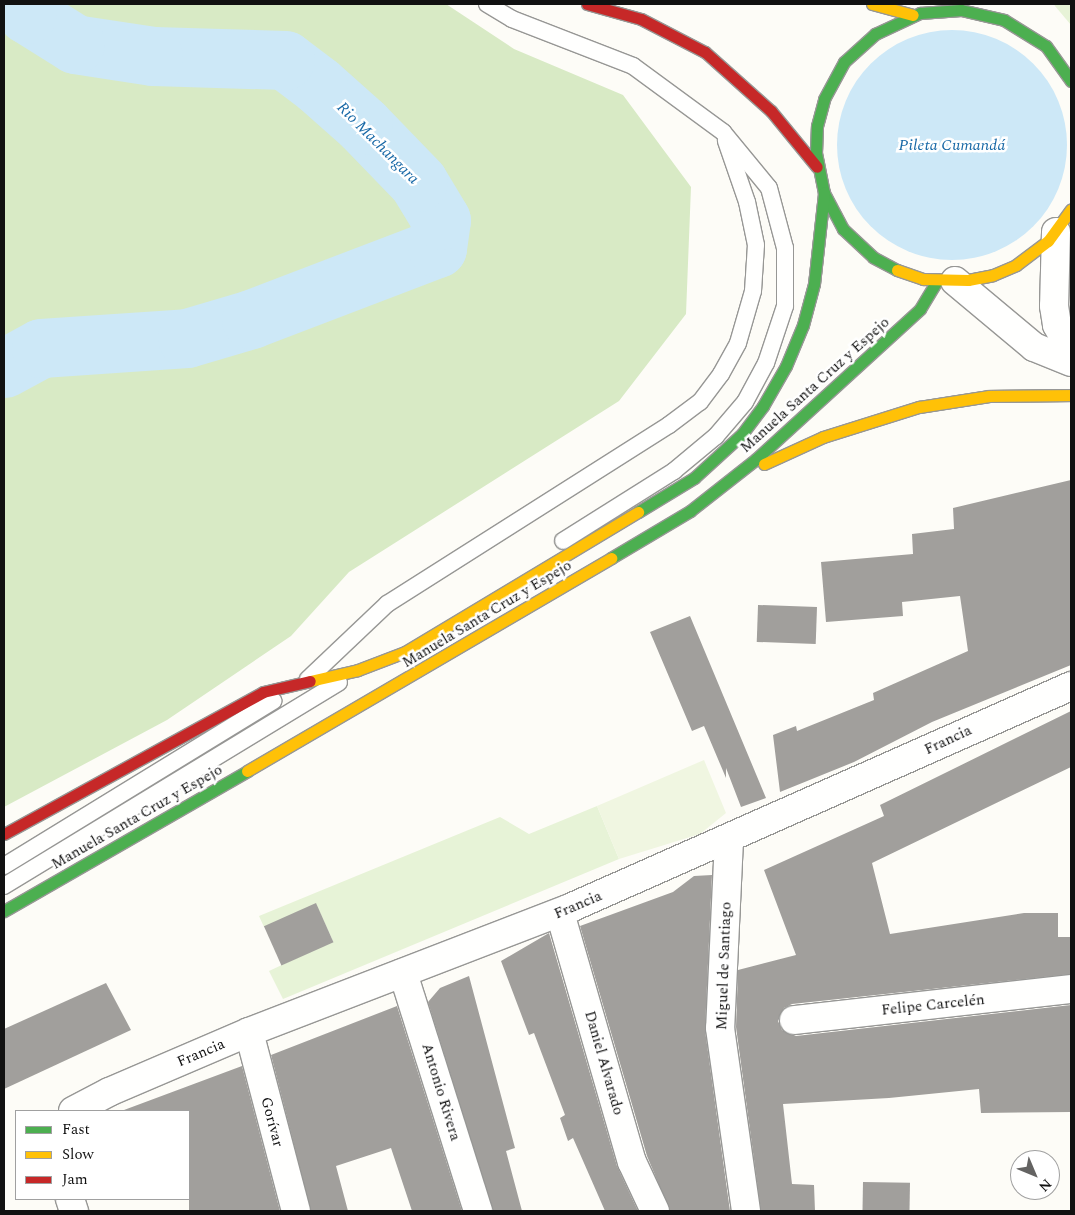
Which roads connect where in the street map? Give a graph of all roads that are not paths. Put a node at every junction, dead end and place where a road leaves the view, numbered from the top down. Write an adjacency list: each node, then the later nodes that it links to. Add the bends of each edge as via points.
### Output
1 (487, 4): 8 (lane, via 512,19 633,66)
2 (587, 4): 9 (main road, via 648,21 704,52 771,111)
3 (872, 4): 4 (main road)
4 (919, 11): 6 (main road, via 972,11); 9 (main road, via 887,26 864,42 837,74 824,99 817,126)
5 (1017, 11): 6 (main road)
6 (1015, 25): 7 (main road, via 1046,46)
7 (1071, 81)
8 (723, 132): 18 (lane, via 769,188 785,248 785,306 766,363 745,402 716,436 674,471); 19 (lane, via 747,202 756,245 753,291 738,343 700,402 669,425 386,604)
9 (817, 167): 10 (main road)
10 (824, 193): 13 (main road, via 843,229 873,257 910,275); 18 (main road, Manuela Santa Cruz y Espejo, via 814,284 795,347 763,406 726,450 669,496 405,652)
11 (1071, 209): 12 (main road)
12 (1056, 232): 13 (main road, via 1016,264 987,276); 14 (street, via 1054,306 1057,325)
13 (946, 281): 15 (street, via 1034,347); 17 (main road, Manuela Santa Cruz y Espejo, via 920,309)
14 (1071, 350)
15 (1071, 362)
16 (1071, 395): 17 (main road, via 988,396 886,416 793,448)
17 (707, 500): 25 (main road, Manuela Santa Cruz y Espejo, via 416,674)
18 (358, 670): 19 (main road, Manuela Santa Cruz y Espejo); 24 (lane)
19 (306, 681): 21 (main road, Manuela Santa Cruz y Espejo, via 273,688 248,699); 23 (lane)
20 (1071, 686): 22 (street, Francia)
21 (4, 834)
22 (729, 840): 26 (street, Francia); 35 (street, Miguel de Santiago, via 720,1028)
23 (4, 866)
24 (4, 886)
25 (4, 911)
26 (560, 913): 27 (street, Francia); 34 (street, Daniel Alvarado, via 632,1162)
27 (403, 973): 30 (street, Francia); 33 (street, Antonio Rivera)
28 (1071, 989): 29 (street, Felipe Carcelén)
29 (794, 1020)
30 (249, 1032): 31 (street, Francia); 32 (street, Gorívar)
31 (75, 1109)
32 (296, 1211)
33 (478, 1211)
34 (655, 1211)
35 (746, 1211)

